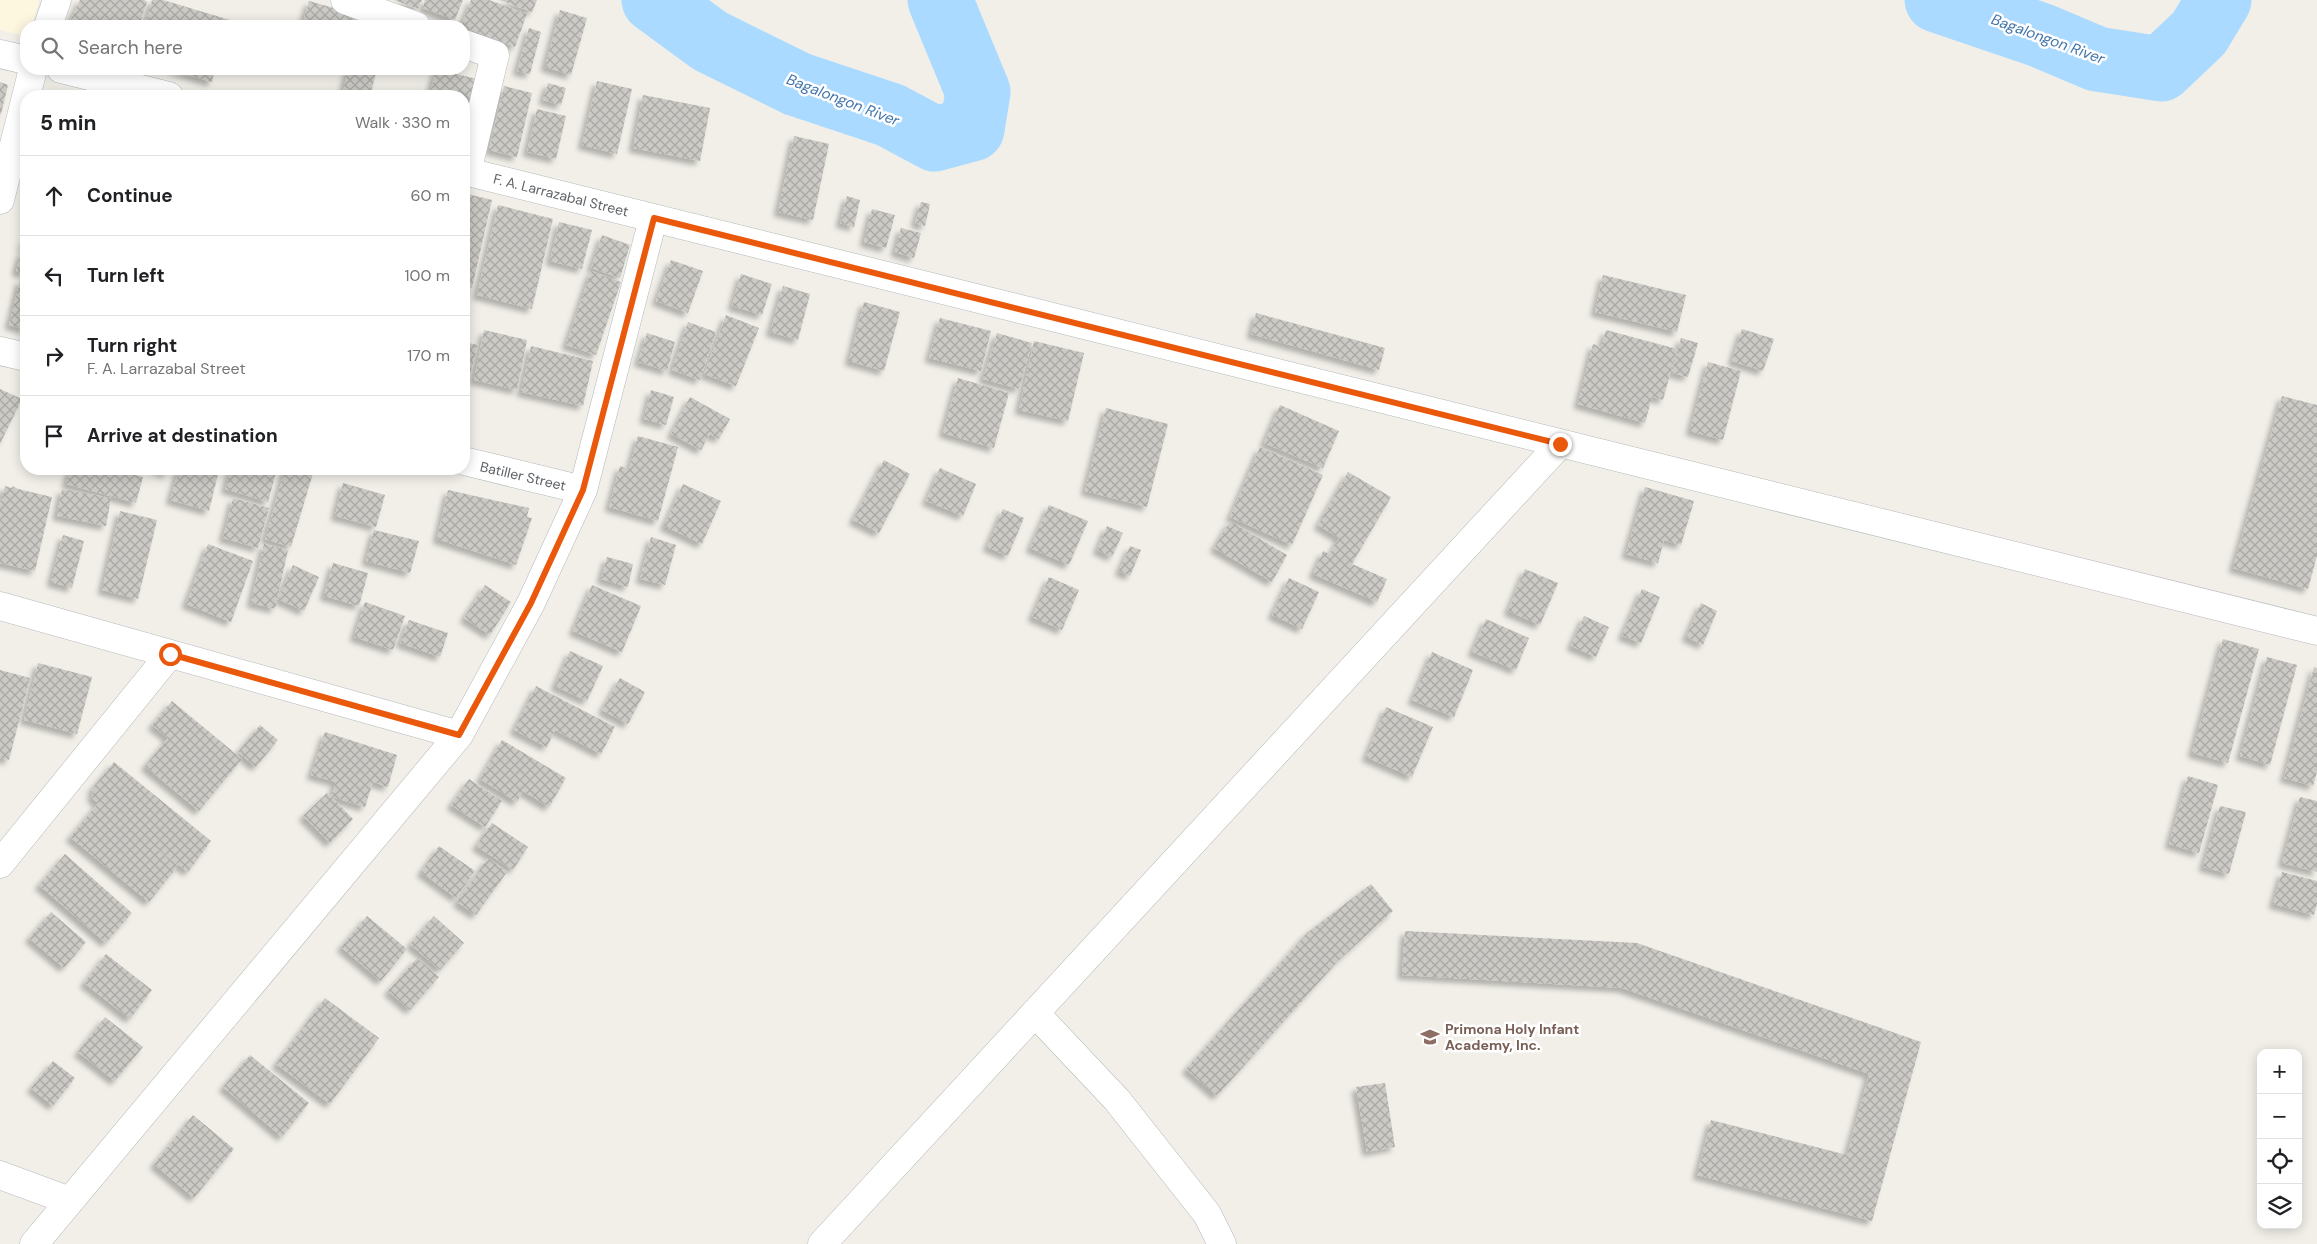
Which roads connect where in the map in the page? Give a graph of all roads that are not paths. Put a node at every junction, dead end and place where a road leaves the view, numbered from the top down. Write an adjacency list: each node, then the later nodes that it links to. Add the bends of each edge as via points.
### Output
1 (57, 0): 3 (street)
2 (345, 0): 4 (street)
3 (50, 20)
4 (400, 20)
5 (470, 46): 13 (street, via 495,55)
6 (0, 54): 7 (street)
7 (20, 59)
8 (31, 75): 10 (street)
9 (84, 75): 11 (street)
10 (28, 90)
11 (145, 90)
12 (20, 121): 15 (street)
13 (470, 155)
14 (470, 172): 16 (street, F. A. Larrazabal Street)
15 (0, 200)
16 (654, 218): 19 (street, F. A. Larrazabal Street); 21 (street)
17 (0, 351): 18 (street)
18 (20, 356)
19 (1560, 444): 23 (street, F. A. Larrazabal Street); 27 (street)
20 (470, 462): 21 (street, Batiller Street)
21 (583, 490): 25 (street, via 531,603)
22 (0, 606): 24 (street)
23 (2316, 625)
24 (170, 654): 25 (street); 26 (street)
25 (459, 735): 29 (street)
26 (0, 864)
27 (1035, 1013): 31 (street); 32 (street, via 1117,1100 1207,1214)
28 (0, 1176): 29 (street)
29 (70, 1201): 30 (street)
30 (34, 1244)
31 (822, 1244)
32 (1222, 1244)

